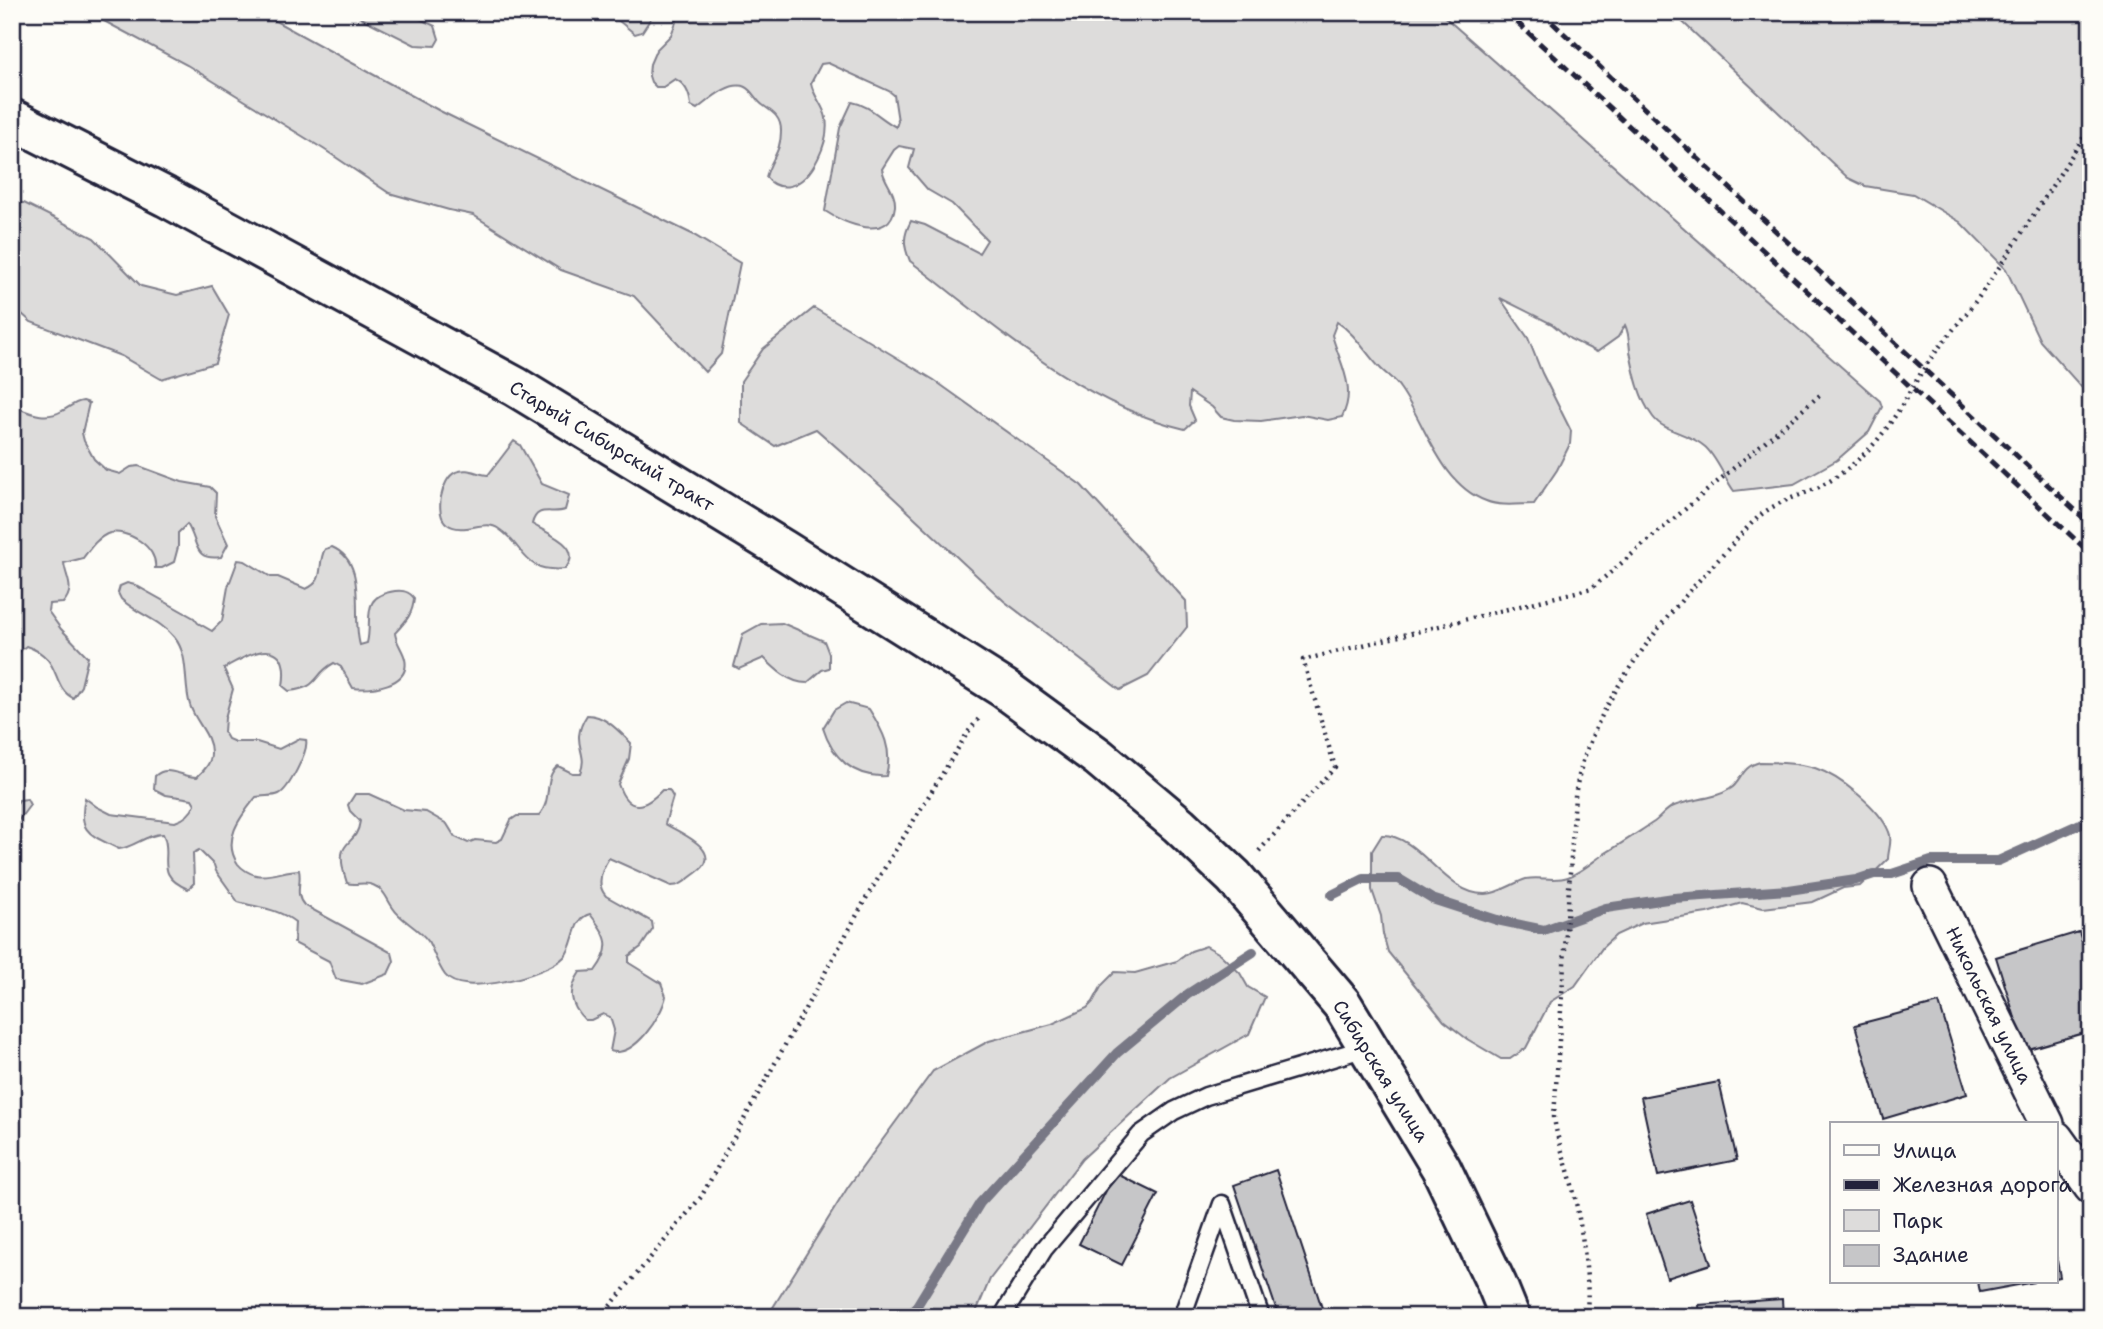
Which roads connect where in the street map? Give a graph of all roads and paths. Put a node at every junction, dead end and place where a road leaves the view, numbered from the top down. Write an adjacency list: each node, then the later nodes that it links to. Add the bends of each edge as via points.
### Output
1 (12, 119): 4 (street, Старый Сибирский тракт, via 516,387)
2 (2091, 126): 17 (path, via 1898,413 1844,472 1763,514 1695,585 1622,681 1582,760 1574,796 1554,1117 1572,1182 1588,1281)
3 (1820, 395): 6 (path, via 1592,588 1303,660 1335,767)
4 (1005, 689): 5 (street, Старый Сибирский тракт, via 1098,757); 12 (path, via 968,732 875,884 701,1198)
5 (1179, 825): 6 (street, Сибирская улица)
6 (1234, 877): 8 (street, Сибирская улица, via 1342,1004)
7 (1930, 886): 9 (street, Никольская улица)
8 (1369, 1046): 13 (lane, via 1206,1096 1142,1134 1044,1249); 16 (street, Сибирская улица, via 1441,1168)
9 (2046, 1122)
10 (2058, 1141): 11 (street)
11 (2091, 1187)
12 (601, 1317)
13 (1002, 1317)
14 (1182, 1317): 15 (lane, via 1222,1204)
15 (1261, 1317)
16 (1510, 1317)
17 (1585, 1317)

